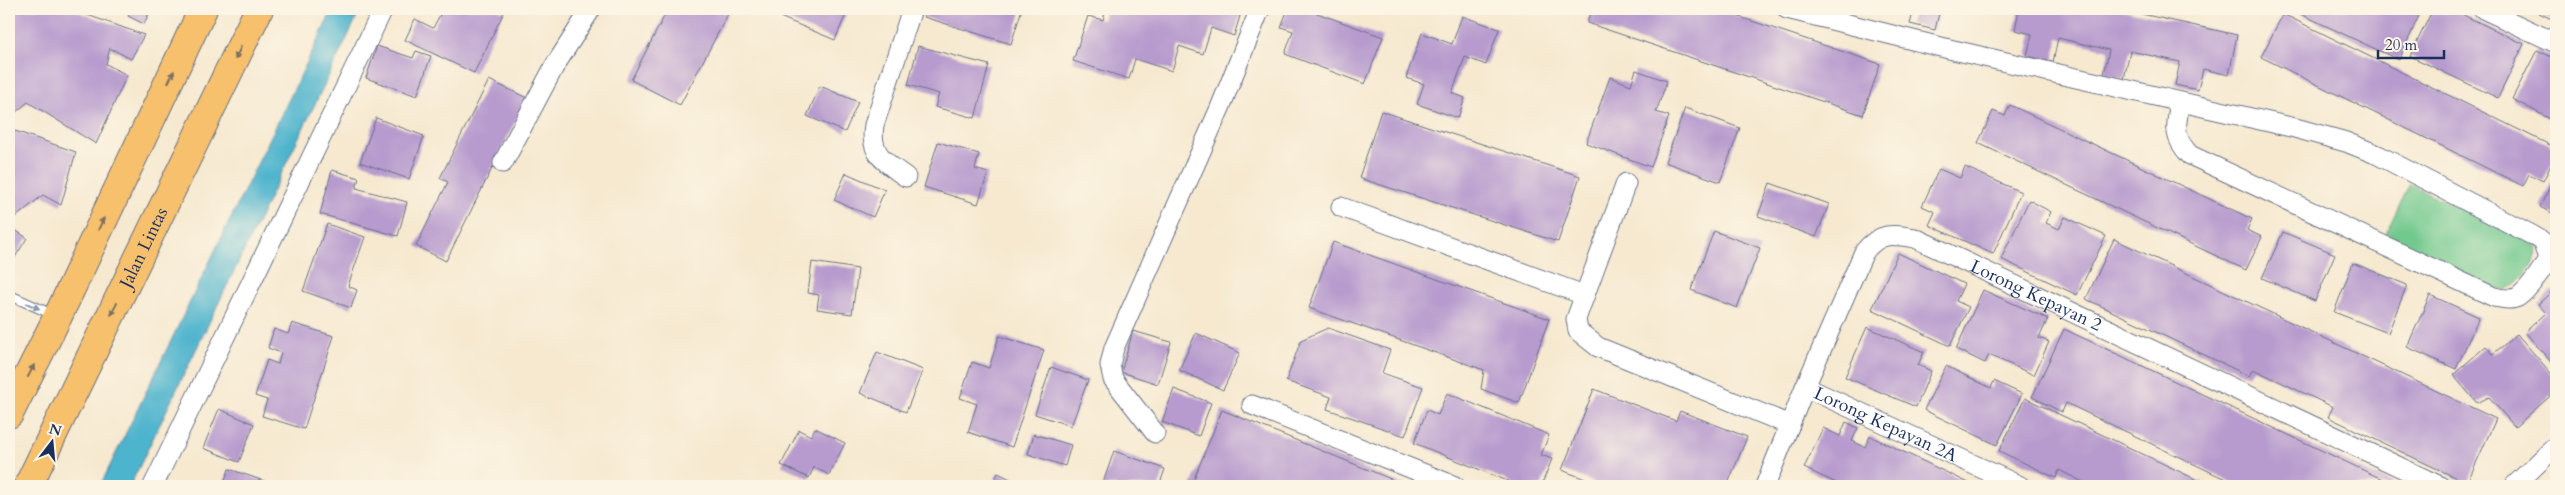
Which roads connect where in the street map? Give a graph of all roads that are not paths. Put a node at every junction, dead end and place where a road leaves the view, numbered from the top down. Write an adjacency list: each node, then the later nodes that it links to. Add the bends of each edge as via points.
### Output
1 (203, 9): 17 (highway, one-way to 1)
2 (259, 9): 24 (highway, Jalan Lintas, one-way to 24)
3 (383, 9): 25 (street)
4 (591, 9): 11 (street, via 554,67)
5 (912, 9): 12 (street, via 872,137 878,154)
6 (1260, 9): 22 (street, via 1114,348 1110,365 1113,379)
7 (1787, 9): 10 (street)
8 (2483, 9): 9 (street)
9 (2556, 43)
10 (2180, 102): 10 (street, via 2176,131 2180,144 2190,155 2494,297 2506,300 2517,297 2544,268 2548,258 2542,240 2378,155 2325,136)
11 (503, 162)
12 (906, 177)
13 (1626, 183): 16 (street)
14 (1341, 207): 16 (street)
15 (9, 295): 17 (lane, one-way to 17)
16 (1584, 295): 21 (street, via 1576,319 1578,331 1598,347)
17 (58, 316): 20 (highway, one-way to 17)
18 (1805, 387): 21 (street, Lorong Kepayan 2); 28 (street, Lorong Kepayan 2A); 29 (street, Lorong Kepayan 2, via 1864,252 1874,240 1898,235 1915,238)
19 (1252, 405): 26 (street)
20 (9, 414)
21 (1790, 425): 27 (street, Lorong Kepayan 2)
22 (1155, 433)
23 (2552, 456): 30 (street)
24 (28, 486)
25 (153, 486)
26 (1455, 486)
27 (1765, 486)
28 (2020, 486)
29 (2440, 486)
30 (2514, 486)

